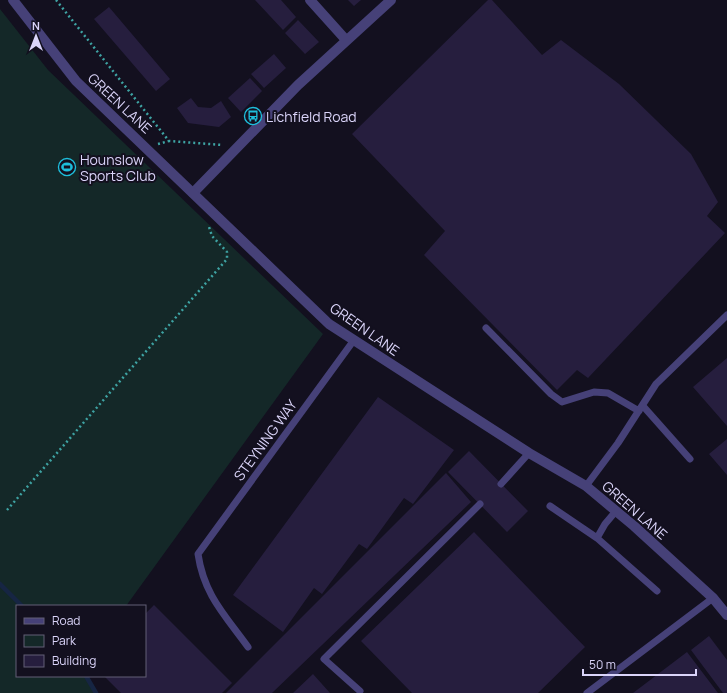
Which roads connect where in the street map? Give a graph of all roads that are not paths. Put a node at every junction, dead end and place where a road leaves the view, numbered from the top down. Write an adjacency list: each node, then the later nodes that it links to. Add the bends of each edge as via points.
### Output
1 (13, 0): 5 (street, GREEN LANE, via 76,81)
2 (310, 0): 4 (street)
3 (390, 0): 4 (street)
4 (346, 40): 5 (street, via 298,85)
5 (193, 193): 8 (street, GREEN LANE, via 329,324)
6 (727, 315): 9 (lane, via 656,384)
7 (486, 328): 9 (lane, via 562,402 594,392 608,392)
8 (354, 340): 10 (street, GREEN LANE); 21 (lane, STEYNING WAY, via 198,554 200,570 210,596)
9 (641, 408): 11 (lane); 13 (lane)
10 (529, 453): 12 (lane); 13 (street, GREEN LANE)
11 (690, 460)
12 (501, 484)
13 (586, 486): 16 (street, GREEN LANE)
14 (480, 504): 22 (lane, via 324,659)
15 (550, 506): 17 (lane)
16 (616, 511): 17 (lane); 19 (street, GREEN LANE)
17 (596, 538): 18 (lane)
18 (657, 591)
19 (713, 598): 20 (street, GREEN LANE); 23 (lane)
20 (727, 614)
21 (248, 647)
22 (360, 691)
23 (587, 693)

